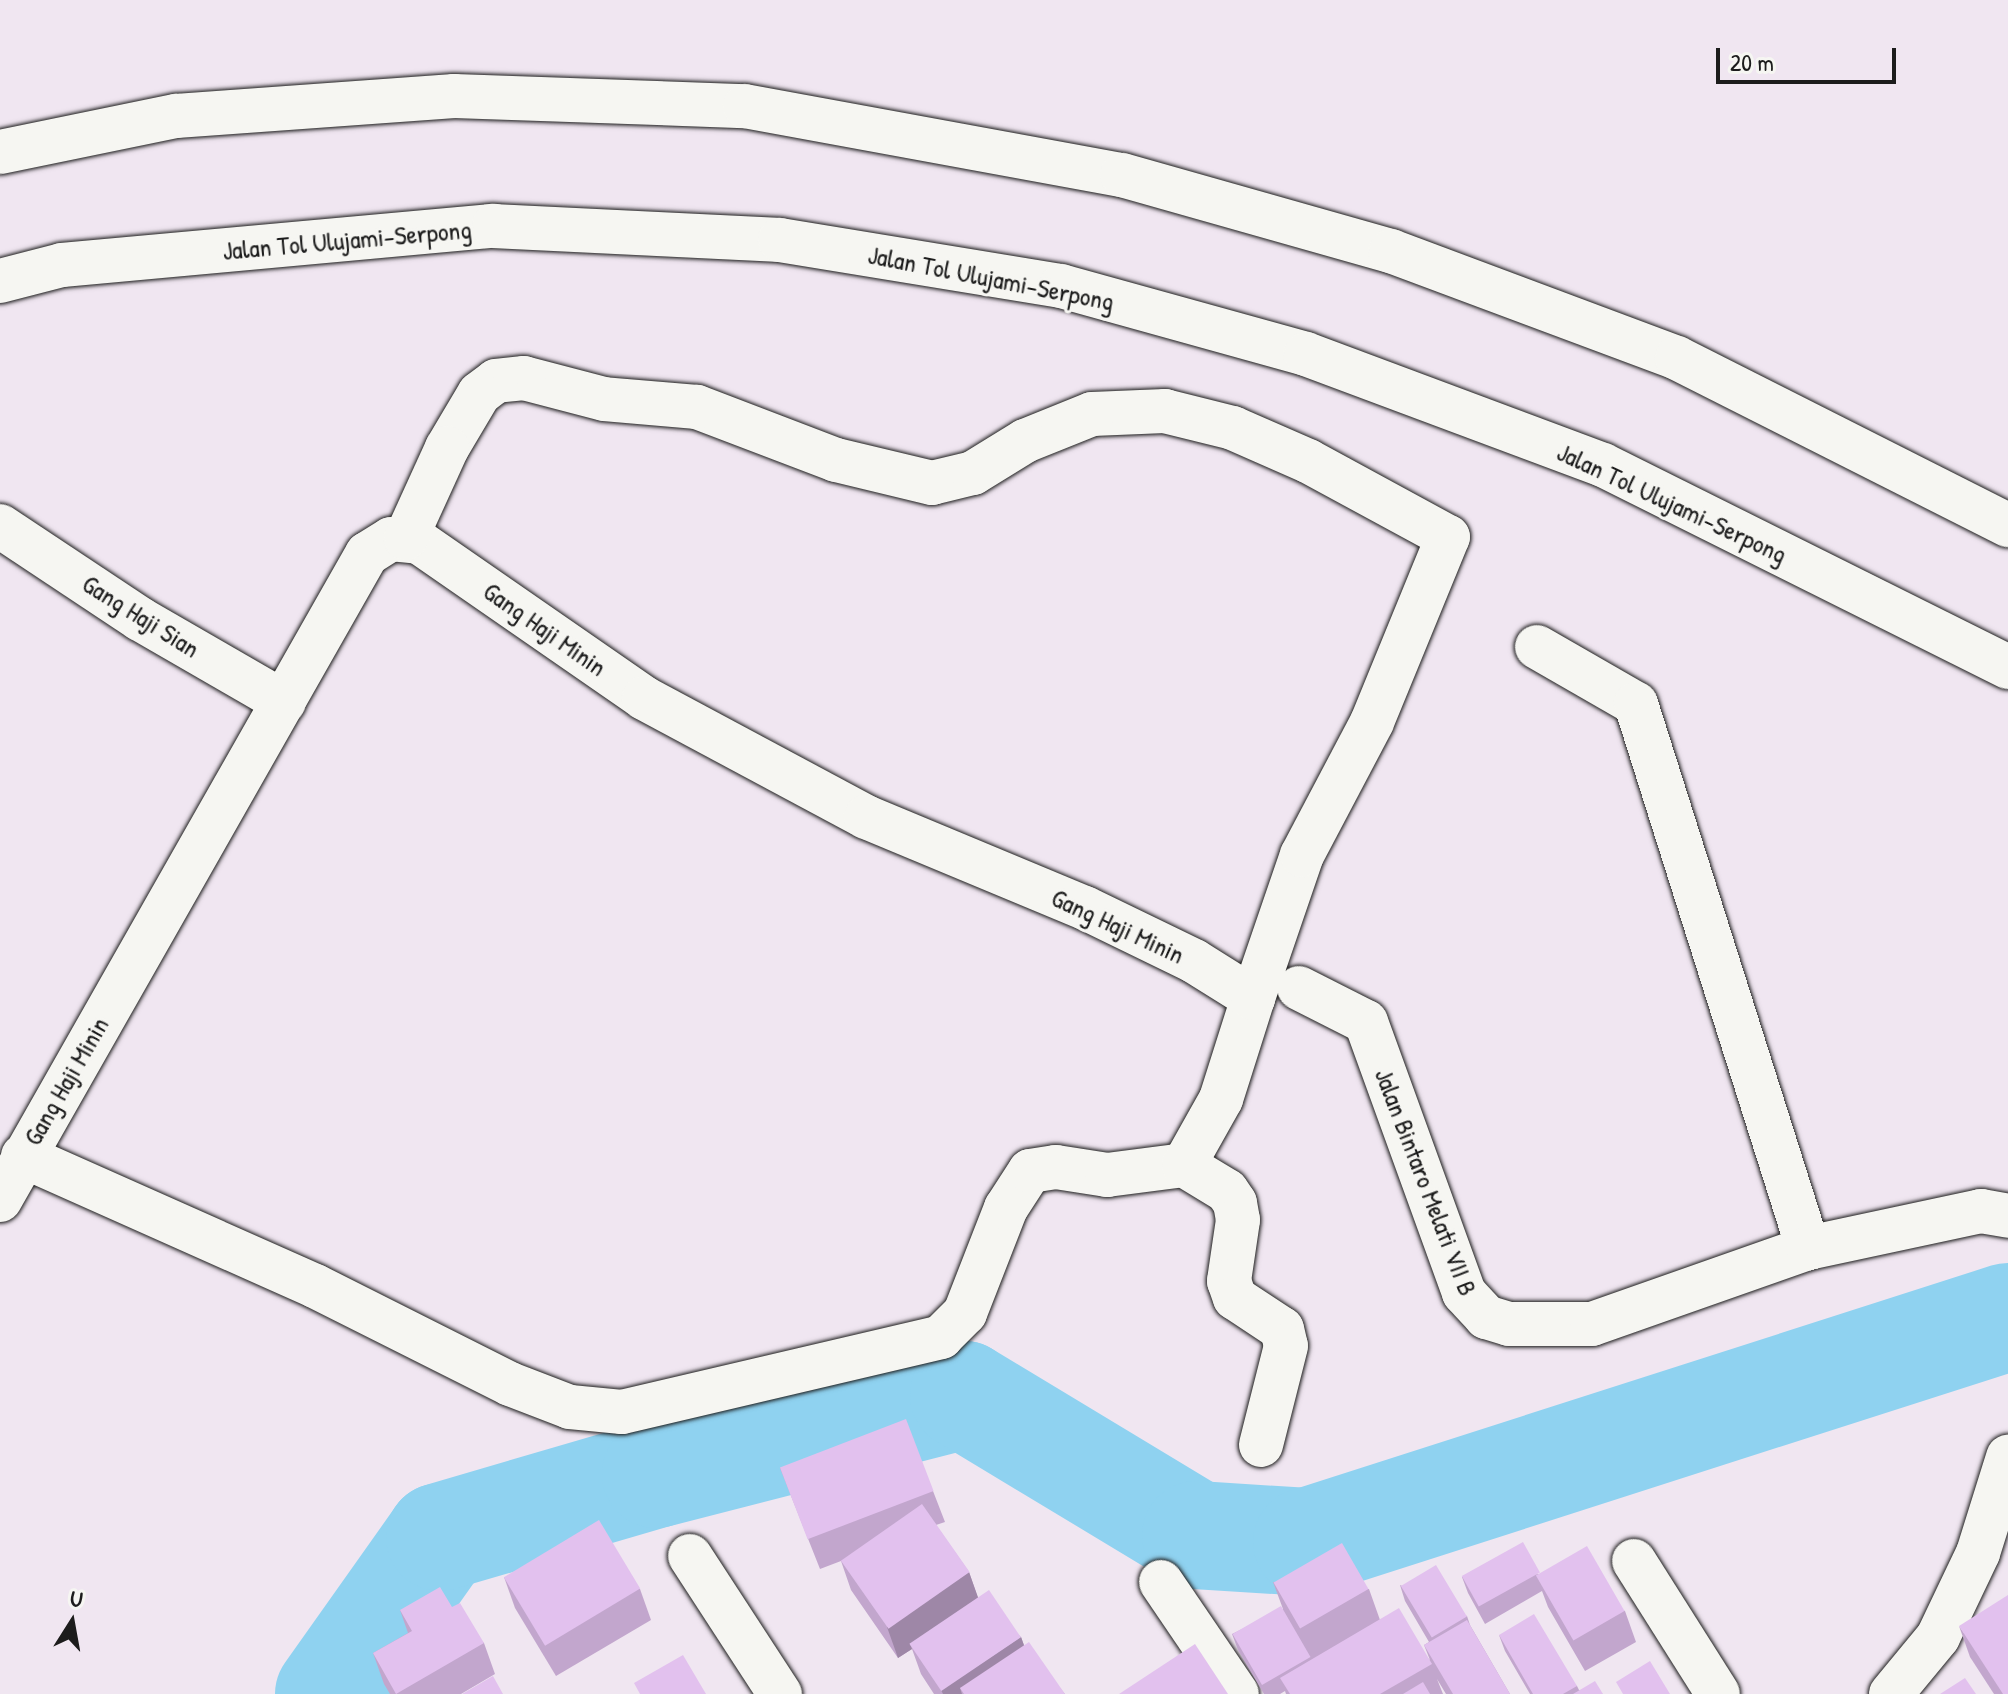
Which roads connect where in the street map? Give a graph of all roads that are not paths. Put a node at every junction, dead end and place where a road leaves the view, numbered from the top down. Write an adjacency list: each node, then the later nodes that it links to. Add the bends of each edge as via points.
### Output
1 (0, 152): 3 (main road, via 176,116 454,96 745,106 1122,175 1391,251 1677,358)
2 (0, 281): 7 (main road, Jalan Tol Ulujami–Serpong, via 62,265 494,226 780,240 1061,286 1306,354 1603,465)
3 (2008, 525)
4 (0, 526): 8 (main road, Gang Haji Sian, via 140,619)
5 (406, 538): 8 (main road, Gang Haji Minin, via 391,539 367,554); 10 (main road, Gang Haji Minin, via 644,698 866,817 1085,908 1194,961); 10 (main road, via 447,448 479,394 496,381 524,378 604,399 697,407 836,460 932,483 973,473 1025,441 1092,414 1165,411 1233,428 1308,461 1448,537 1372,722 1302,855)
6 (1537, 647): 15 (main road, via 1636,704)
7 (2008, 667)
8 (284, 702): 11 (main road, Gang Haji Minin)
9 (1299, 988): 15 (main road, Jalan Bintaro Melati VII B, via 1366,1022 1456,1274 1474,1308 1486,1317 1509,1324 1592,1324)
10 (1253, 998): 12 (main road, via 1221,1099)
11 (23, 1156): 12 (main road, via 315,1286 510,1384 570,1407 622,1412 941,1337 965,1313 1006,1208 1030,1171 1056,1167 1107,1175); 13 (main road, Gang Haji Minin)
12 (1184, 1165): 16 (main road, via 1227,1191 1235,1203 1238,1220 1229,1281 1235,1298 1282,1329 1286,1346)
13 (0, 1200)
14 (2008, 1216): 15 (main road, via 1981,1211)
15 (1808, 1248)
16 (1261, 1445)
17 (2008, 1457): 24 (main road, via 1978,1553 1938,1637)
18 (690, 1556): 21 (main road)
19 (1634, 1561): 23 (main road)
20 (1161, 1582): 22 (main road)
21 (780, 1694)
22 (1237, 1694)
23 (1718, 1694)
24 (1891, 1694)

